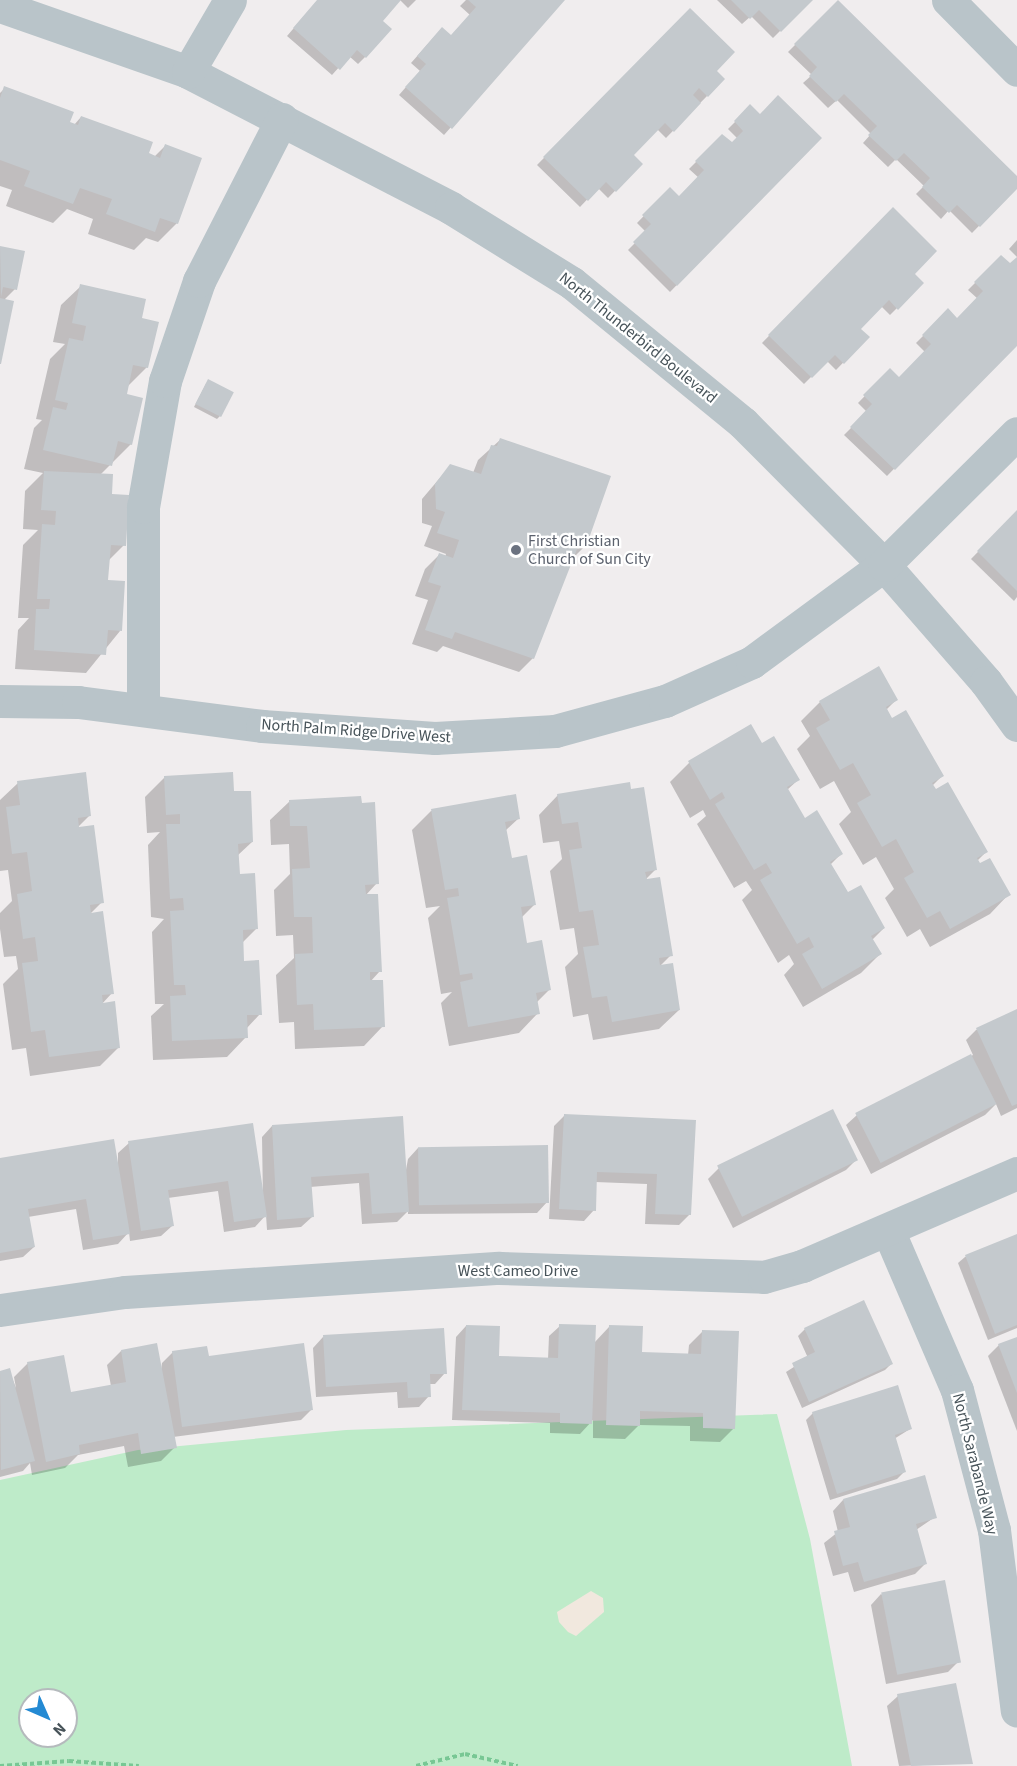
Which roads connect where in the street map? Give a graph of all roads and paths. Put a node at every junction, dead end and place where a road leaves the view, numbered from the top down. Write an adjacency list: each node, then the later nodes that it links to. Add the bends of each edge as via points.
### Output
1 (230, 0): 5 (street)
2 (948, 0): 4 (street)
3 (0, 6): 5 (street, North Thunderbird Boulevard)
4 (1017, 70)
5 (188, 72): 6 (street, North Thunderbird Boulevard)
6 (282, 119): 8 (street, North Thunderbird Boulevard, via 452,208 572,283 743,423); 10 (street, via 198,281 165,381 143,507)
7 (1017, 433): 8 (street, North Palm Ridge Drive West)
8 (885, 566): 10 (street, North Palm Ridge Drive West, via 752,663 665,701 555,730 435,738 262,726); 11 (street, North Thunderbird Boulevard, via 986,682)
9 (0, 701): 10 (street, North Palm Ridge Drive West, via 78,702)
10 (143, 710)
11 (1017, 725)
12 (1017, 1173): 13 (street, West Cameo Drive)
13 (888, 1230): 14 (street, West Cameo Drive, via 802,1266 764,1277 499,1268 125,1292); 15 (street, North Sarabande Way, via 957,1390 994,1530)
14 (0, 1310)
15 (1017, 1711)
16 (0, 1766): 17 (path, via 69,1761)
17 (139, 1766)
18 (416, 1766): 19 (path, via 465,1754)
19 (518, 1766)

